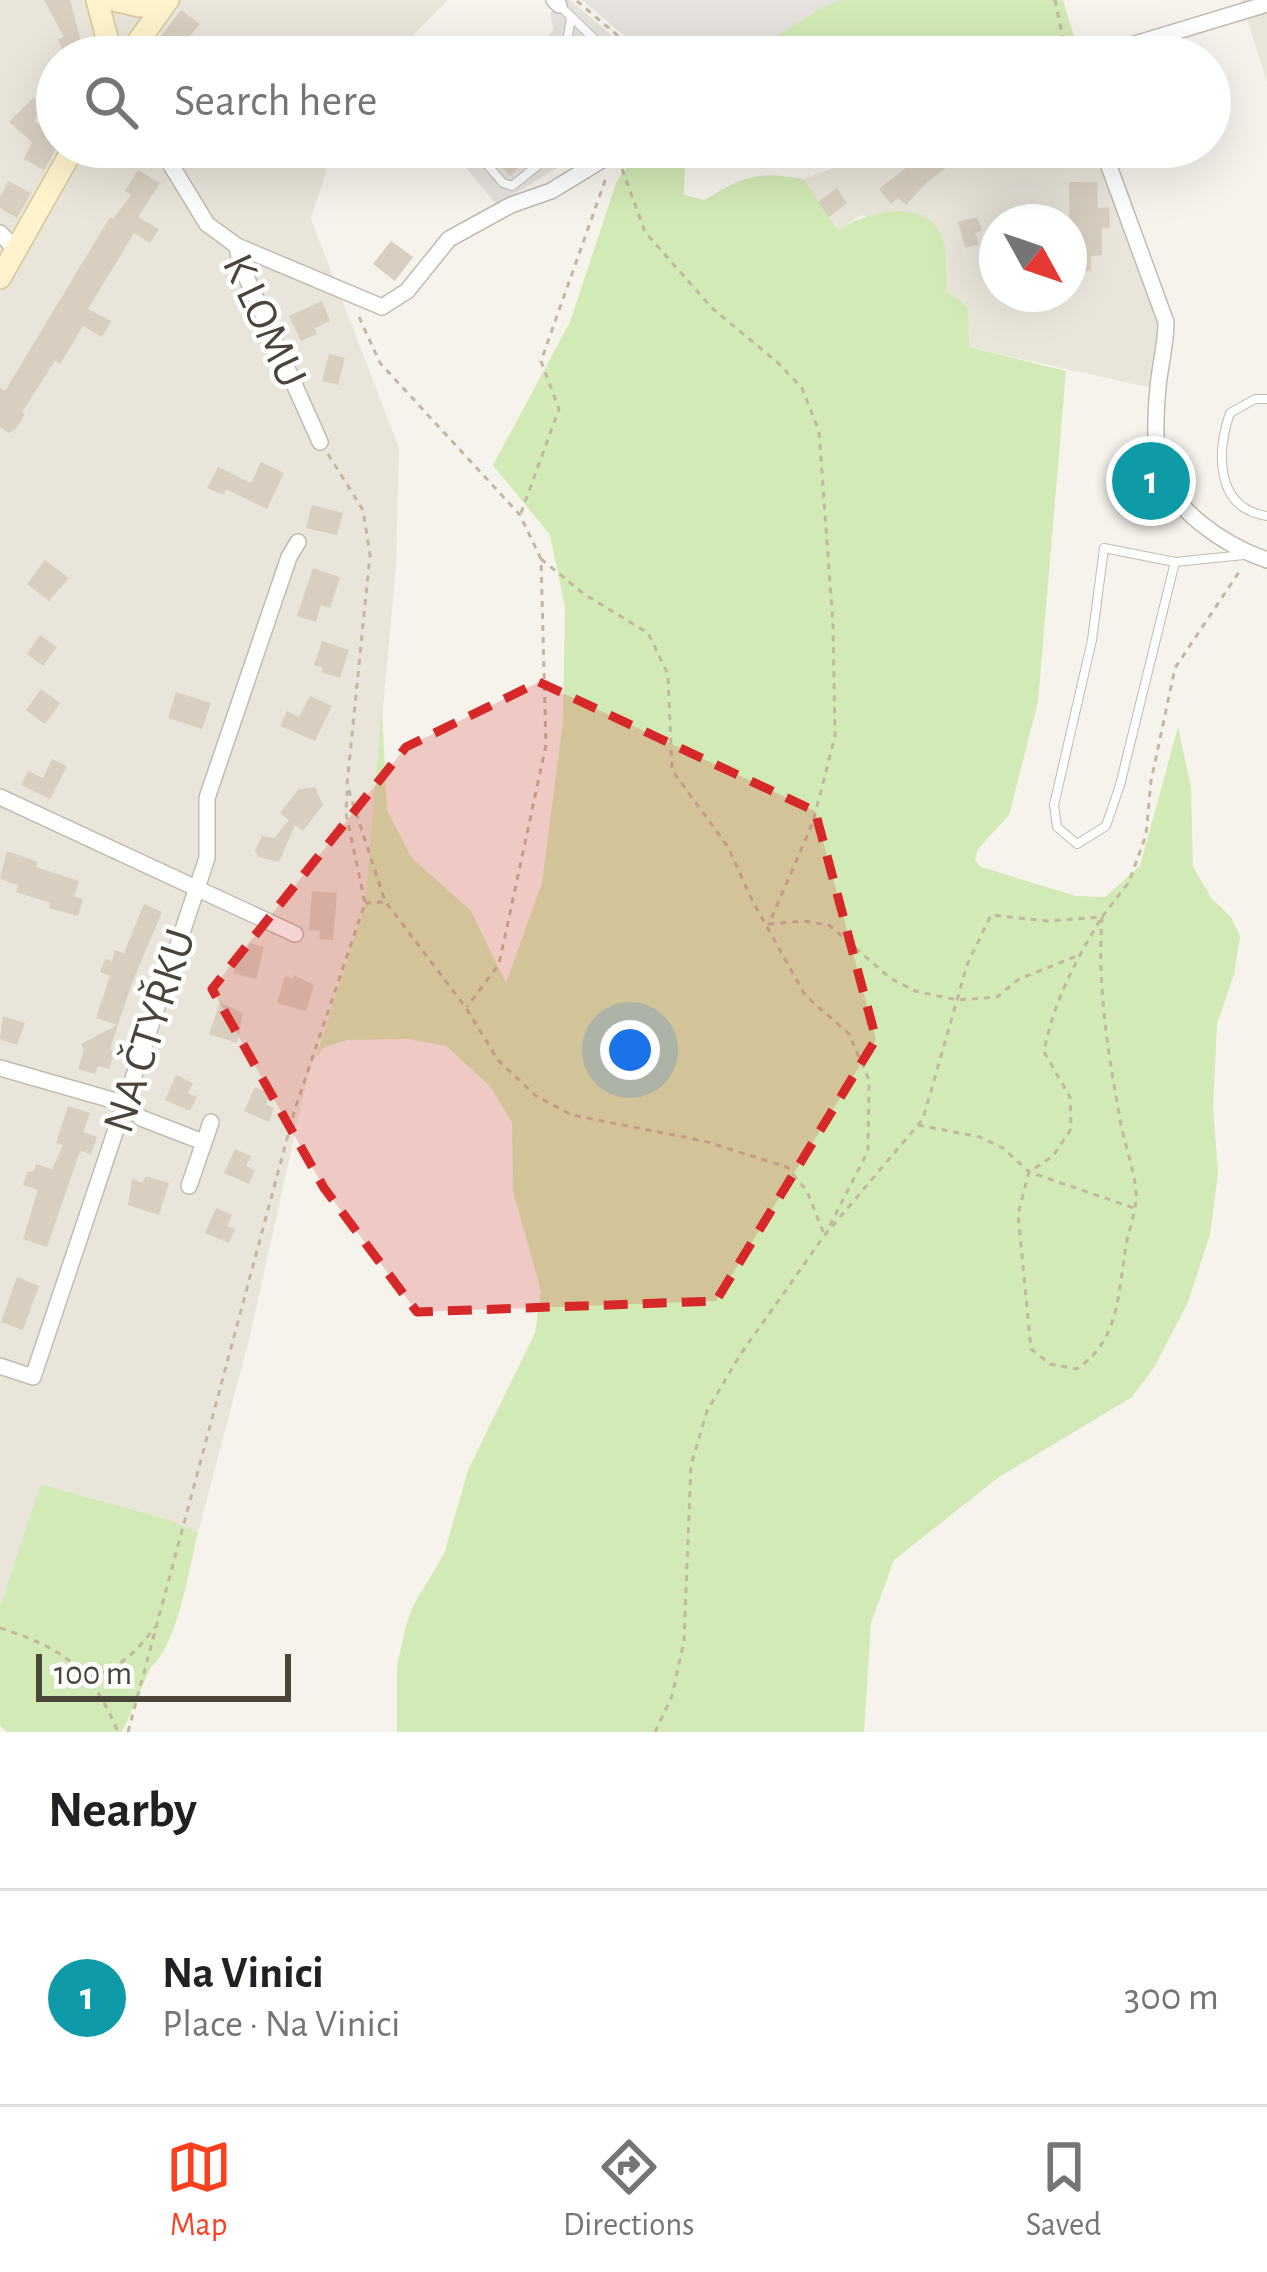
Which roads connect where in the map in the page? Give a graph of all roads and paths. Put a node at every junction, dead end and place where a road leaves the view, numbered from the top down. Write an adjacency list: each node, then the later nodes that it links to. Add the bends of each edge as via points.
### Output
1 (97, 0): 7 (main road)
2 (113, 0): 4 (main road)
3 (1055, 0): 12 (path)
4 (166, 2): 8 (main road)
5 (1267, 4): 13 (street)
6 (565, 5): 9 (lane); 10 (lane); 11 (path)
7 (106, 36)
8 (143, 36)
9 (567, 36)
10 (594, 36)
11 (612, 36)
12 (1063, 36)
13 (1161, 36)
14 (59, 168): 22 (main road)
15 (173, 168): 23 (street, K LOMU, via 207,224)
16 (490, 168): 17 (lane, via 512,187)
17 (535, 168)
18 (589, 168): 25 (street, via 449,239 407,291 382,307)
19 (613, 168): 28 (path, via 541,361 560,409)
20 (626, 168): 40 (path, via 645,232 712,308 802,388 819,431 836,736 813,822)
21 (1110, 168): 31 (street, via 1166,322 1158,462 1190,513)
22 (8, 242): 24 (main road)
23 (237, 246): 25 (street); 27 (street, K LOMU)
24 (0, 278)
25 (347, 292): 28 (path, via 380,363)
26 (1267, 399): 29 (lane, via 1229,412 1219,446 1236,500)
27 (320, 442): 34 (path, via 363,510 370,555)
28 (520, 515): 32 (path)
29 (1267, 516)
30 (298, 542): 36 (street, via 207,798 207,858)
31 (1259, 557): 33 (lane); 39 (path, via 1175,668 1146,835 1129,882)
32 (541, 559): 40 (path, via 648,633 668,674 672,770 728,847); 44 (path, via 546,745 499,964)
33 (1175, 562): 33 (lane, via 1106,826 1077,844 1057,827 1054,805 1104,548)
34 (347, 785): 37 (path); 38 (path)
35 (0, 797): 36 (street, NA ČTYŘKU)
36 (196, 889): 41 (street); 46 (street, NA ČTYŘKU)
37 (386, 902): 38 (path); 44 (path)
38 (365, 903): 55 (path, via 295,1109)
39 (1102, 917): 42 (path); 43 (path, via 992,915); 52 (path, via 1107,1032)
40 (769, 924): 43 (path, via 829,926 890,978); 53 (path, via 805,995 849,1034 869,1080 868,1151)
41 (295, 934)
42 (1077, 956): 43 (path, via 1019,979 997,998); 50 (path, via 1044,1052 1070,1097 1071,1129)
43 (957, 1000): 48 (path)
44 (466, 1009): 53 (path, via 498,1060 536,1096 572,1115 788,1167)
45 (0, 1068): 46 (street)
46 (126, 1104): 49 (street); 54 (street, NA ČTYŘKU, via 33,1377)
47 (211, 1122): 49 (street)
48 (919, 1124): 50 (path, via 980,1137); 53 (path)
49 (203, 1142): 51 (street)
50 (1029, 1172): 52 (path); 52 (path, via 1018,1214 1022,1282 1031,1349 1050,1364 1076,1369 1106,1339)
51 (189, 1186)
52 (1136, 1209)
53 (824, 1236): 60 (path, via 707,1411 692,1465 684,1641)
54 (0, 1366)
55 (159, 1621): 57 (path, via 137,1652); 59 (path)
56 (0, 1628): 57 (path, via 45,1642)
57 (88, 1676): 58 (path)
58 (118, 1732)
59 (128, 1732)
60 (655, 1732)

